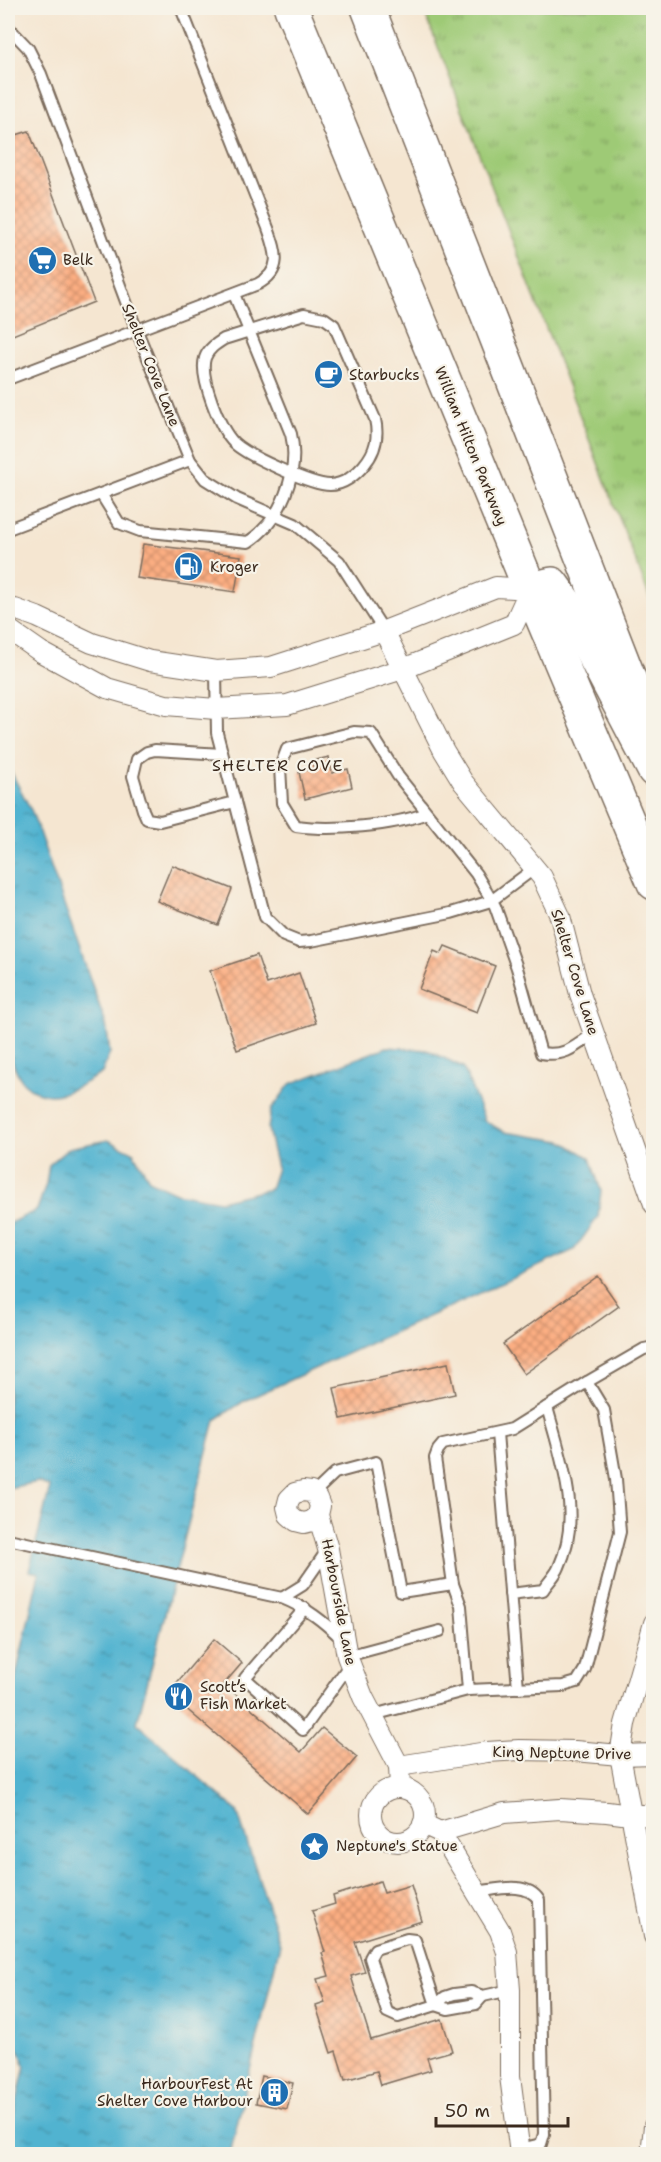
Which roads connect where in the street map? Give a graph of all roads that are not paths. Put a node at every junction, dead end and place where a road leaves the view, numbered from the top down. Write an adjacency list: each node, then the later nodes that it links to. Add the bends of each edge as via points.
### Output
1 (181, 8): 5 (lane, via 273,244 275,269 267,279)
2 (291, 8): 14 (highway, William Hilton Parkway)
3 (368, 8): 21 (highway)
4 (8, 27): 7 (lane, Shelter Cove Lane, via 28,48 40,74)
5 (234, 294): 6 (lane); 7 (lane)
6 (250, 331): 10 (lane, via 291,434); 10 (lane, via 210,349 204,368 207,384 224,429 234,443); 10 (lane, via 304,314 332,322 375,419 376,445 369,460 353,477 332,485)
7 (137, 332): 8 (lane); 9 (lane, Shelter Cove Lane)
8 (8, 379)
9 (190, 460): 11 (lane); 12 (lane, Shelter Cove Lane, via 213,484 237,499)
10 (291, 473): 12 (lane)
11 (101, 494): 12 (lane, via 119,524 140,531 248,542); 13 (lane)
12 (276, 514): 17 (lane, Shelter Cove Lane, via 295,524 339,561)
13 (8, 528)
14 (530, 589): 17 (street, via 496,587); 18 (street, via 514,624); 23 (highway, via 552,584); 27 (highway, William Hilton Parkway)
15 (8, 610): 19 (street, via 15,609 92,643 150,661)
16 (8, 629): 20 (street, via 107,688 166,705)
17 (384, 631): 18 (street, Shelter Cove Lane); 19 (street, via 271,667)
18 (403, 669): 20 (street, via 287,705); 26 (street, Shelter Cove Lane, via 463,782)
19 (216, 672): 20 (lane)
20 (216, 709): 22 (lane)
21 (654, 742)
22 (222, 754): 24 (lane); 24 (lane, via 147,752 137,759 133,777 143,810 152,821)
23 (654, 770)
24 (235, 802): 28 (lane, via 265,917 284,936 298,942 451,913)
25 (427, 813): 25 (lane, via 371,733 354,732 287,749 280,767 282,803 296,826 389,824); 28 (lane, via 476,874)
26 (535, 867): 28 (lane); 29 (street, Shelter Cove Lane, via 560,916 579,994)
27 (654, 883)
28 (491, 901): 29 (lane, via 517,968 541,1053 555,1055 574,1048)
29 (594, 1033): 30 (street, Shelter Cove Lane)
30 (654, 1203)
31 (654, 1347): 32 (lane)
32 (587, 1382): 33 (lane); 46 (lane, via 604,1410 620,1532 585,1669 577,1682)
33 (547, 1407): 34 (lane, via 512,1429); 40 (lane, via 569,1488 570,1533 559,1568 543,1590)
34 (497, 1433): 39 (lane, via 443,1444 435,1458); 40 (lane)
35 (313, 1494): 36 (street, Harbourside Lane, via 320,1506); 36 (street, Harbourside Lane, via 295,1493 287,1507 296,1521 312,1521); 39 (lane, via 335,1473 376,1462 401,1592)
36 (318, 1515): 38 (street, Harbourside Lane)
37 (8, 1539): 41 (lane)
38 (328, 1549): 41 (lane, via 303,1585); 45 (street, Harbourside Lane)
39 (453, 1584): 47 (lane, via 461,1606)
40 (510, 1594): 46 (lane)
41 (282, 1598): 42 (lane)
42 (305, 1608): 45 (lane, via 319,1617); 45 (lane, via 245,1678 303,1731)
43 (654, 1623): 50 (street, via 625,1724)
44 (440, 1631): 45 (lane)
45 (347, 1654): 48 (street, Harbourside Lane)
46 (518, 1688): 47 (lane)
47 (468, 1690): 48 (lane)
48 (373, 1715): 51 (street, Harbourside Lane)
49 (654, 1754): 50 (street, King Neptune Drive)
50 (621, 1755): 51 (street, King Neptune Drive, via 519,1750); 53 (street)
51 (399, 1766): 52 (street, Harbourside Lane)
52 (400, 1788): 55 (street, via 418,1796); 55 (street, via 380,1794 374,1803 371,1814 378,1834 398,1842)
53 (630, 1815): 54 (street); 55 (street, via 560,1809 504,1813); 57 (street)
54 (654, 1815)
55 (432, 1828): 56 (street)
56 (476, 1892): 58 (street, via 500,1931 507,1952); 61 (lane, via 520,1888 535,1893 539,1900 544,2134 542,2144)
57 (654, 1936)
58 (510, 1990): 59 (lane, via 483,1996 471,1992 454,1994); 61 (street, via 510,2076)
59 (436, 2005): 59 (lane, via 415,1940 375,1949 370,1958 387,2012 398,2018)
60 (654, 2126): 62 (street)
61 (520, 2152)
62 (651, 2154)

